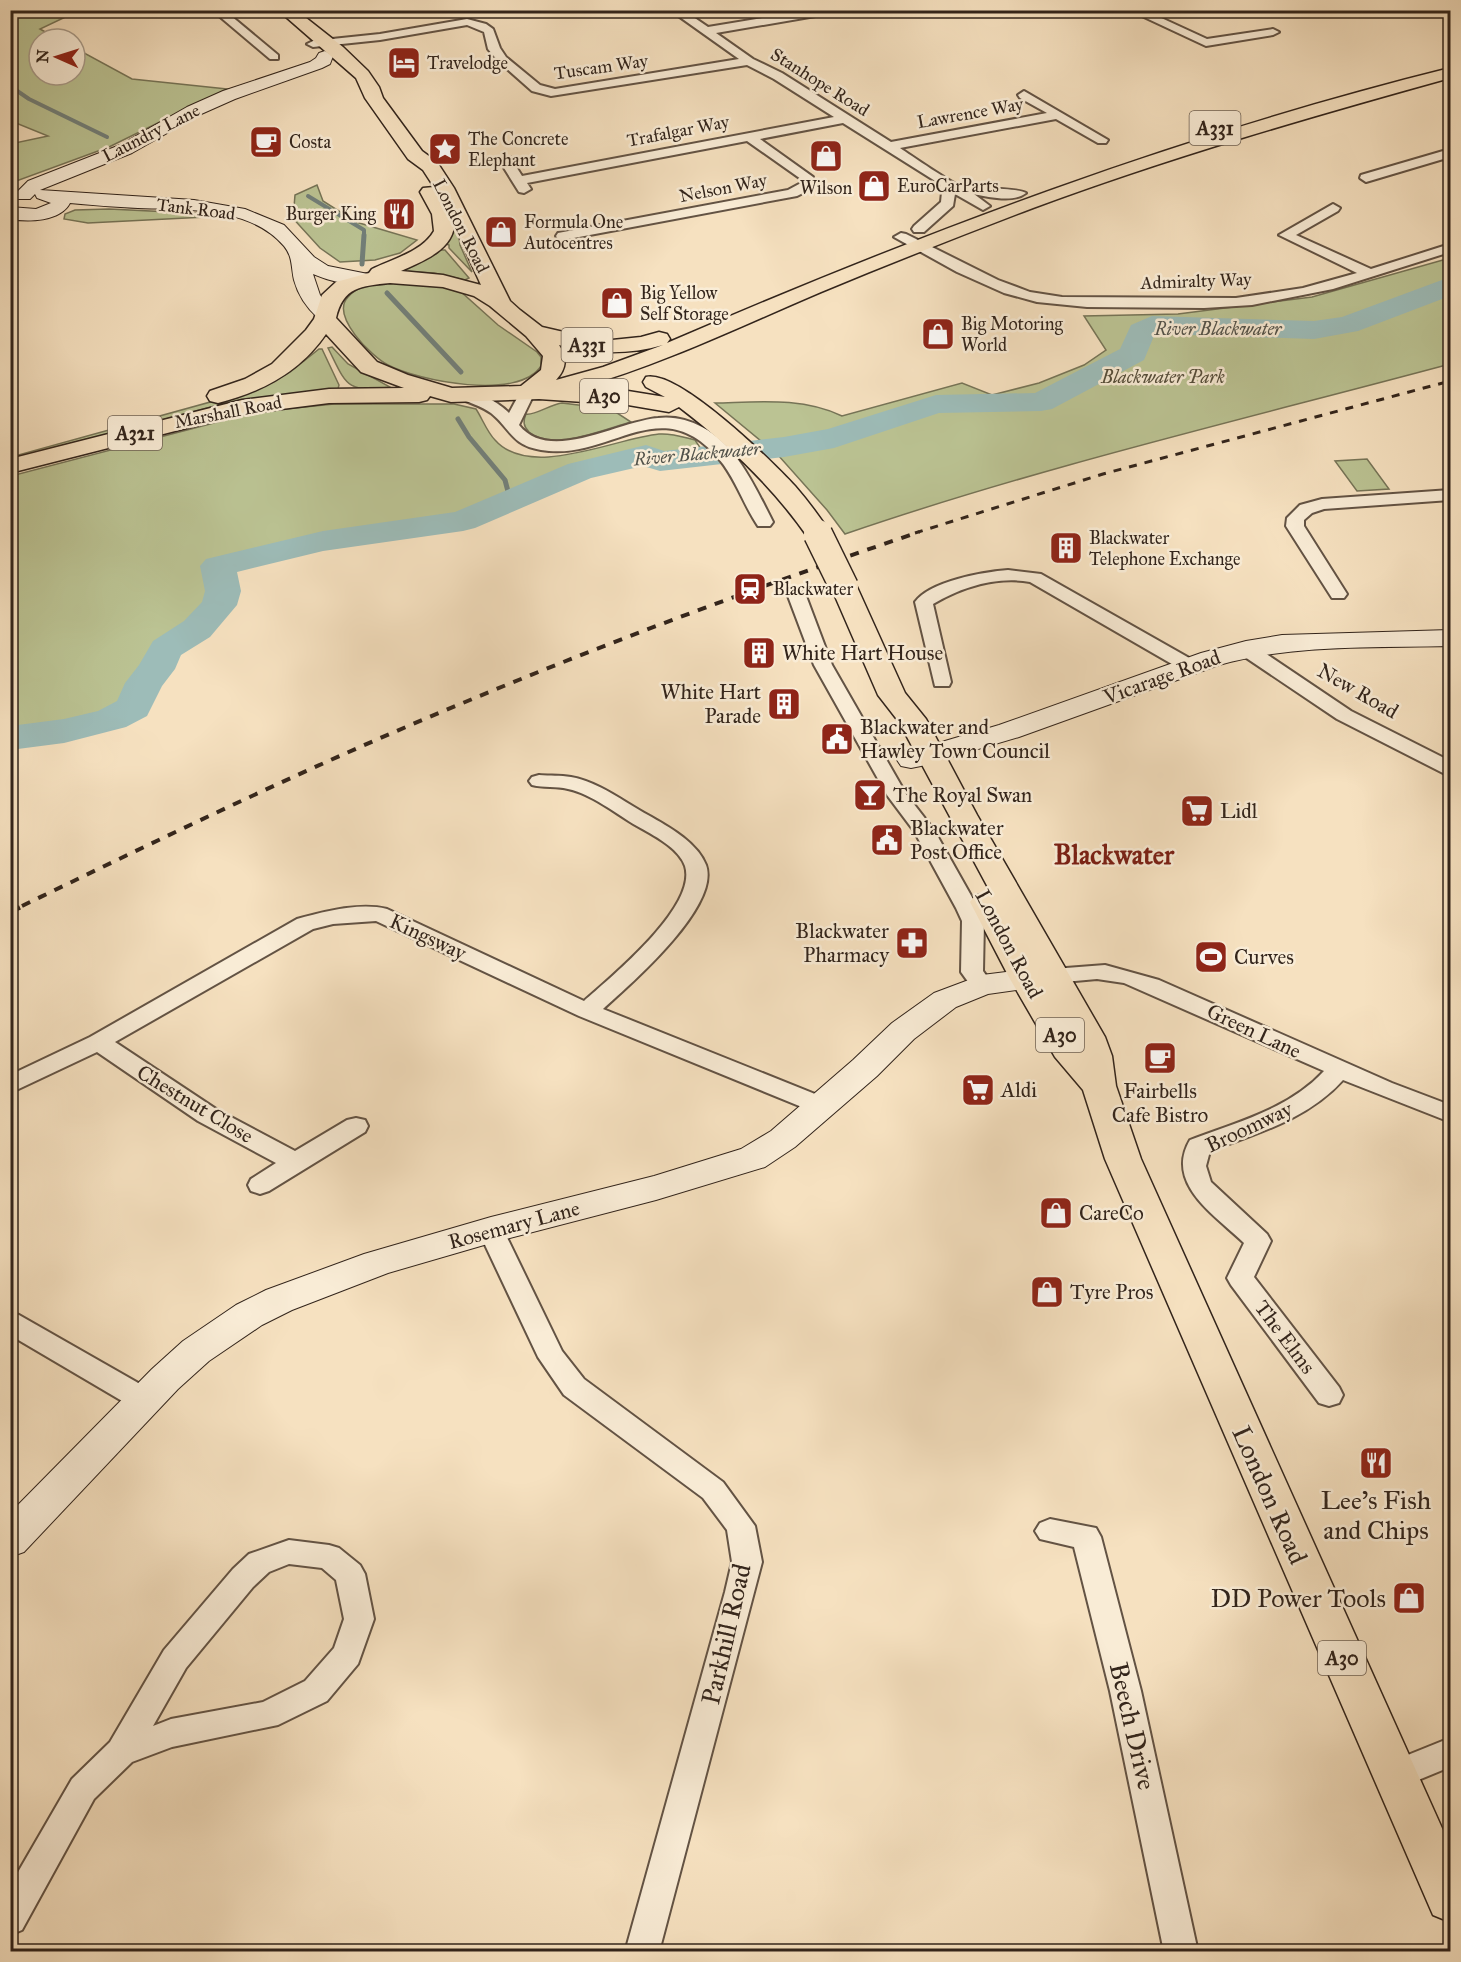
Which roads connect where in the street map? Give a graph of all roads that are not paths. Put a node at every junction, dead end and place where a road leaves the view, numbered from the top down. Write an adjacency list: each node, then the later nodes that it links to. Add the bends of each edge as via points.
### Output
1 (217, 10): 11 (street)
2 (286, 10): 10 (main road, London Road)
3 (459, 10): 7 (street, Tuscam Way)
4 (675, 10): 8 (street, Stanhope Road)
5 (833, 10): 8 (street)
6 (1134, 10): 9 (street, via 1206,43)
7 (467, 22): 10 (street); 12 (street, Tuscam Way, via 489,31 494,49 502,59 536,88 548,92 564,93)
8 (707, 31): 12 (street, Stanhope Road)
9 (1273, 32)
10 (326, 50): 22 (main road, London Road, via 362,94 374,98); 27 (street, Laundry Lane, via 282,76 193,111 126,149 34,185)
11 (274, 57)
12 (749, 61): 17 (street, Stanhope Road)
13 (1450, 61): 26 (main road, A331, via 1210,129)
14 (1450, 73): 30 (main road, A331, via 1334,104)
15 (1024, 95): 16 (street, Lawrence Way)
16 (1058, 115): 19 (street, Lawrence Way); 20 (street, Lawrence Way)
17 (844, 119): 18 (street, Trafalgar Way); 20 (street, Stanhope Road)
18 (747, 136): 23 (street, Trafalgar Way, via 522,185); 33 (street, Nelson Way, via 807,177 808,185 792,193)
19 (1102, 140)
20 (889, 146): 25 (street, Stanhope Road)
21 (1450, 153): 24 (street)
22 (415, 155): 39 (main road, London Road, via 415,169 444,220 443,233 423,252); 40 (main road, London Road, via 430,166 456,209)
23 (506, 160)
24 (1366, 178)
25 (946, 184): 26 (street, Stanhope Road, via 988,194); 30 (street, Stanhope Road); 34 (street, via 948,203)
26 (1019, 193): 30 (main road, A331)
27 (17, 197): 28 (street, via 42,194)
28 (59, 201): 31 (street, via 52,211 34,215); 36 (street, Tank Road, via 194,206 245,215 280,230)
29 (1333, 208): 38 (street, via 1286,235)
30 (991, 210): 32 (main road, A331); 34 (main road, A331)
31 (10, 213)
32 (960, 229): 34 (main road, A331); 37 (street, via 948,241)
33 (563, 236)
34 (907, 242): 37 (street, Admiralty Way); 37 (street, Admiralty Way); 43 (main road, A331); 44 (main road, A331, via 830,265)
35 (1450, 248): 38 (street, Admiralty Way)
36 (301, 256): 39 (street, Tank Road, via 329,275); 41 (street, Tank Road, via 302,274 312,301)
37 (945, 258): 38 (street, Admiralty Way, via 1027,296 1076,301 1227,303 1307,290)
38 (1370, 274)
39 (366, 279): 40 (main road, via 402,276 443,280 482,292); 41 (main road, London Road, via 335,294)
40 (500, 303): 42 (main road)
41 (325, 317): 47 (main road, via 369,367); 51 (main road, Marshall Road / A321, via 310,344 294,360 255,383)
42 (539, 335): 44 (main road, A331, via 596,346); 45 (main road, London Road / A30); 46 (main road, via 554,352 555,365)
43 (688, 342): 45 (main road, A331); 48 (main road, via 673,370)
44 (641, 344): 45 (main road, via 616,355)
45 (615, 368): 46 (main road, A331); 48 (main road, London Road / A30)
46 (533, 392): 47 (main road, Marshall Road); 48 (main road, A30); 49 (street)
47 (457, 395): 49 (street, via 491,406); 52 (main road, Marshall Road / A321, via 329,396 242,407)
48 (675, 401): 50 (main road, London Road / A30)
49 (511, 425): 50 (street, via 523,440 548,446 582,443 660,422)
50 (717, 434): 54 (street); 61 (main road, London Road / A30, bridge, via 759,463 786,489 818,534 892,695 894,722)
51 (10, 453)
52 (10, 466)
53 (1450, 495): 55 (street, via 1322,504 1301,513 1295,526)
54 (764, 522)
55 (1338, 594)
56 (797, 597): 61 (street, via 823,665 852,718)
57 (1450, 638): 58 (street, Vicarage Road, via 1282,643)
58 (1246, 649): 59 (street, Vicarage Road); 62 (street, New Road, via 1344,715)
59 (1191, 667): 60 (street, via 1022,574 996,576 938,593 924,602); 61 (street, Vicarage Road, via 1009,731)
60 (942, 682)
61 (908, 761): 64 (main road, London Road / A30); 65 (main road, London Road / A30)
62 (1450, 769)
63 (539, 781): 67 (street, via 574,784 649,824 686,850 697,873 693,894 677,920 642,960)
64 (978, 906): 65 (main road, London Road / A30); 66 (street, via 973,921 972,972)
65 (1040, 977): 66 (street, Rosemary Lane); 69 (street, Green Lane, via 1090,971 1113,973 1229,1017); 85 (main road, London Road / A30, via 1072,1057 1099,1086 1145,1211)
66 (982, 985): 71 (street, Rosemary Lane, via 956,994 928,1011)
67 (587, 1011): 68 (street, Kingsway, via 379,914 333,917 305,924); 71 (street, Kingsway)
68 (99, 1042): 70 (street, Kingsway); 74 (street, Chestnut Close, via 207,1114)
69 (1338, 1070): 72 (street, Green Lane); 77 (street, Broomway, via 1319,1091 1281,1115 1199,1146 1194,1166 1200,1186 1258,1241)
70 (10, 1085)
71 (822, 1106): 76 (street, Rosemary Lane, via 753,1158 656,1188)
72 (1450, 1114)
73 (356, 1126): 74 (street)
74 (295, 1162): 75 (street)
75 (260, 1185)
76 (491, 1230): 80 (street, Rosemary Lane, via 377,1263 279,1300 196,1351); 88 (street, Parkhill Road, via 550,1357 574,1387 713,1490 741,1526 747,1562)
77 (1240, 1278): 79 (street, The Elms)
78 (10, 1322): 80 (street)
79 (1329, 1395)
80 (144, 1400): 82 (street, Rosemary Lane)
81 (1050, 1531): 89 (street, Beech Drive, via 1086,1537 1109,1620)
82 (10, 1540)
83 (121, 1752): 83 (street, via 171,1733 267,1715 316,1691 347,1655 359,1619 350,1574 329,1557 309,1554 289,1552 259,1563 175,1659); 87 (street, via 83,1789)
84 (1450, 1752): 85 (street)
85 (1394, 1775): 86 (main road, London Road / A30)
86 (1450, 1899)
87 (10, 1919)
88 (642, 1952)
89 (1180, 1952)

